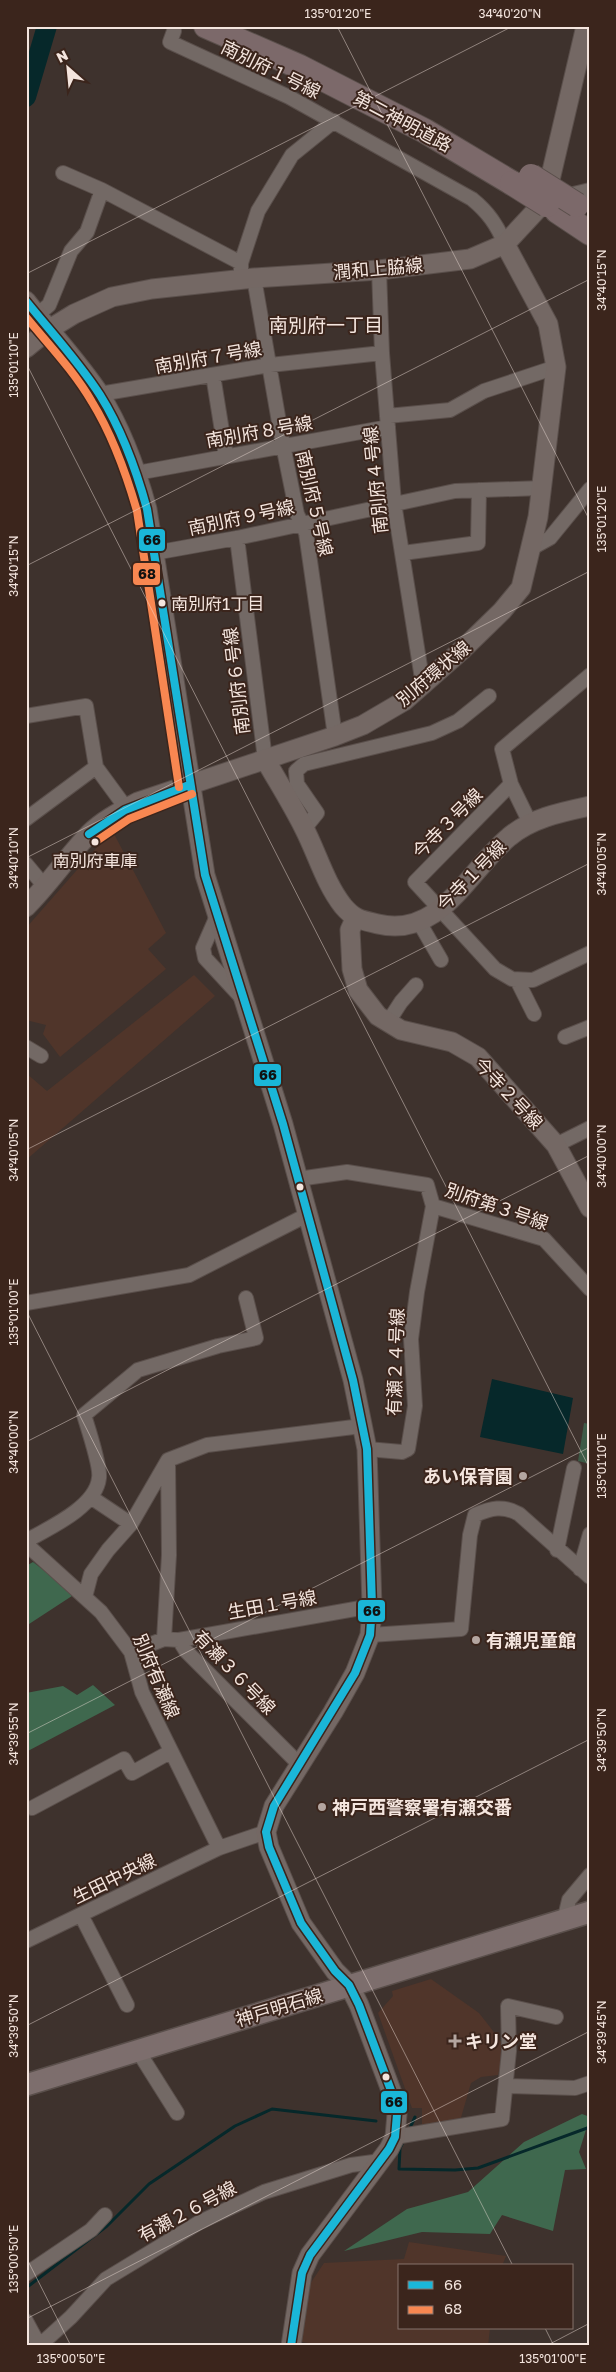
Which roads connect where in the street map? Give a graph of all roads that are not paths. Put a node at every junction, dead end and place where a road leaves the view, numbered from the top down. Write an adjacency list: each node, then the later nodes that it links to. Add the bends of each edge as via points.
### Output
1 (206, 26): 7 (highway, 第二神明道路, via 300,67)
2 (247, 26): 7 (highway, 第二神明道路, via 308,53 430,117)
3 (174, 31): 5 (street, 南別府１号線, via 170,42)
4 (586, 35): 9 (street)
5 (334, 121): 11 (street, 南別府１号線, via 472,199 487,212); 13 (street, via 292,155 258,212)
6 (63, 173): 8 (street)
7 (521, 180): 9 (highway, 第二神明道路, bridge)
8 (102, 190): 13 (street); 14 (street, via 86,232 71,251 49,305)
9 (572, 204): 10 (highway, 第二神明道路); 11 (street, 潤和上脇線)
10 (590, 233)
11 (504, 244): 12 (street, 潤和上脇線, via 470,259); 19 (street, 別府環状線, via 548,324)
12 (379, 270): 13 (street, 潤和上脇線); 17 (street, 南別府４号線)
13 (245, 273): 15 (street, 潤和上脇線, via 112,297); 18 (street, 南別府５号線)
14 (32, 308): 15 (street)
15 (48, 330): 16 (street, 潤和上脇線); 21 (street)
16 (26, 348)
17 (382, 353): 18 (street, 南別府７号線); 22 (street, 南別府４号線)
18 (270, 365): 20 (street, 南別府７号線); 23 (street, 南別府５号線)
19 (556, 367): 22 (street, 南別府８号線, via 484,391 450,410); 26 (street, 別府環状線)
20 (213, 375): 21 (street, 南別府７号線); 24 (street)
21 (100, 394): 25 (street)
22 (388, 422): 23 (street, 南別府８号線); 29 (street, 南別府４号線)
23 (283, 445): 24 (street, 南別府８号線); 30 (street, 南別府５号線, via 297,514)
24 (226, 456): 25 (street, 南別府８号線)
25 (137, 473): 33 (street)
26 (542, 488): 28 (street, 南別府９号線); 32 (street, 別府環状線)
27 (590, 489): 32 (street, via 550,538)
28 (479, 490): 29 (street, 南別府９号線, via 455,491); 34 (street, via 478,543)
29 (394, 503): 30 (street, 南別府９号線); 34 (street, 南別府４号線)
30 (303, 523): 31 (street, 南別府９号線); 39 (street, 南別府５号線)
31 (238, 538): 33 (street, 南別府９号線); 40 (street, 南別府６号線)
32 (532, 548): 36 (street, 別府環状線, via 522,588 496,618)
33 (154, 553): 43 (street)
34 (402, 553): 36 (street, 南別府４号線)
35 (590, 675): 42 (street, via 502,750)
36 (423, 685): 39 (street, 別府環状線, via 404,701 364,725)
37 (489, 696): 48 (street, via 458,721 432,733 304,764 296,772 297,784 317,813)
38 (26, 716): 41 (street, via 86,706)
39 (335, 736): 40 (street, 別府環状線)
40 (264, 759): 43 (street, 別府環状線); 48 (street)
41 (96, 767): 45 (street); 46 (street)
42 (511, 784): 47 (street); 52 (street, 今寺３号線, via 415,882)
43 (189, 785): 45 (street, 別府環状線); 67 (street, via 205,876)
44 (590, 806): 47 (street, 今寺１号線)
45 (126, 808): 50 (street, 別府環状線, via 89,834)
46 (26, 819)
47 (530, 823): 52 (street, 今寺１号線, via 509,837)
48 (304, 828): 53 (street, via 335,894)
49 (26, 864): 50 (street)
50 (46, 888): 51 (street, 別府環状線)
51 (26, 907)
52 (441, 910): 54 (street, 今寺１号線); 57 (street, via 495,969)
53 (355, 919): 54 (street, 今寺１号線, via 392,928); 60 (street, 今寺２号線, via 350,930 352,969 358,990 378,1016)
54 (419, 922): 56 (street)
55 (590, 953): 57 (street, via 533,980)
56 (440, 960)
57 (517, 980): 59 (street)
58 (416, 986): 60 (street)
59 (534, 1014)
60 (388, 1022): 66 (street, 今寺２号線, via 401,1030 452,1042 478,1057)
61 (590, 1027): 62 (street)
62 (565, 1037)
63 (26, 1047): 64 (street)
64 (41, 1056)
65 (590, 1128): 66 (street)
66 (556, 1145): 69 (street, 今寺２号線)
67 (298, 1180): 68 (street, 別府第３号線, via 347,1172 427,1185); 70 (street)
68 (433, 1206): 71 (street, 別府第３号線, via 544,1239); 75 (street, 有瀬２４号線, via 411,1339 415,1406 408,1449 402,1452)
69 (590, 1208)
70 (307, 1215): 73 (street, via 189,1275); 74 (street, via 353,1380)
71 (590, 1289)
72 (246, 1298): 78 (street, via 256,1338 138,1370 84,1415 100,1477)
73 (26, 1303)
74 (362, 1426): 75 (street); 76 (street, via 207,1445)
75 (367, 1449): 85 (street)
76 (168, 1460): 79 (street); 87 (street, via 169,1556)
77 (574, 1468): 82 (street)
78 (92, 1498): 79 (street); 81 (street)
79 (132, 1524): 84 (street, via 91,1574)
80 (590, 1534): 83 (street)
81 (26, 1543): 84 (street, 別府有瀬線)
82 (557, 1550): 83 (street); 86 (street, via 509,1508 492,1508 475,1515 470,1535 461,1629)
83 (585, 1573)
84 (85, 1596): 89 (street, 別府有瀬線)
85 (372, 1606): 86 (street); 88 (street, 生田１号線)
86 (370, 1635): 91 (street, via 355,1673)
87 (164, 1639): 88 (street, 有瀬３６号線); 89 (street, 有瀬３６号線)
88 (179, 1640): 91 (street, 有瀬３６号線, via 186,1651)
89 (131, 1652): 90 (street, 別府有瀬線, via 142,1692)
90 (170, 1752): 92 (street, via 132,1773 124,1759); 94 (street, 別府有瀬線)
91 (301, 1766): 93 (street, via 274,1806)
92 (32, 1808)
93 (266, 1832): 94 (street, 生田中央線); 100 (street, via 269,1847 301,1923)
94 (219, 1848): 97 (street, 生田中央線)
95 (590, 1875): 98 (street, via 569,1900)
96 (590, 1912): 98 (main road, 神戸明石線)
97 (81, 1915): 99 (street, 生田中央線); 101 (street)
98 (564, 1921): 100 (main road, 神戸明石線)
99 (26, 1941)
100 (349, 1985): 103 (main road, 神戸明石線); 108 (street, via 392,2094 397,2114)
101 (127, 2005)
102 (556, 2017): 106 (street, via 508,2006 510,2051)
103 (138, 2051): 105 (main road, 神戸明石線); 107 (street)
104 (590, 2083): 106 (street, via 575,2088)
105 (26, 2085)
106 (506, 2086): 108 (street, via 502,2119)
107 (177, 2113)
108 (395, 2137): 109 (street)
109 (382, 2161): 113 (street, 有瀬２６号線, via 351,2165 264,2192 200,2222 106,2278); 114 (street, via 310,2255 302,2273)
110 (105, 2215): 111 (street, via 91,2230)
111 (26, 2274)
112 (26, 2321): 113 (street)
113 (39, 2346)
114 (291, 2346)

